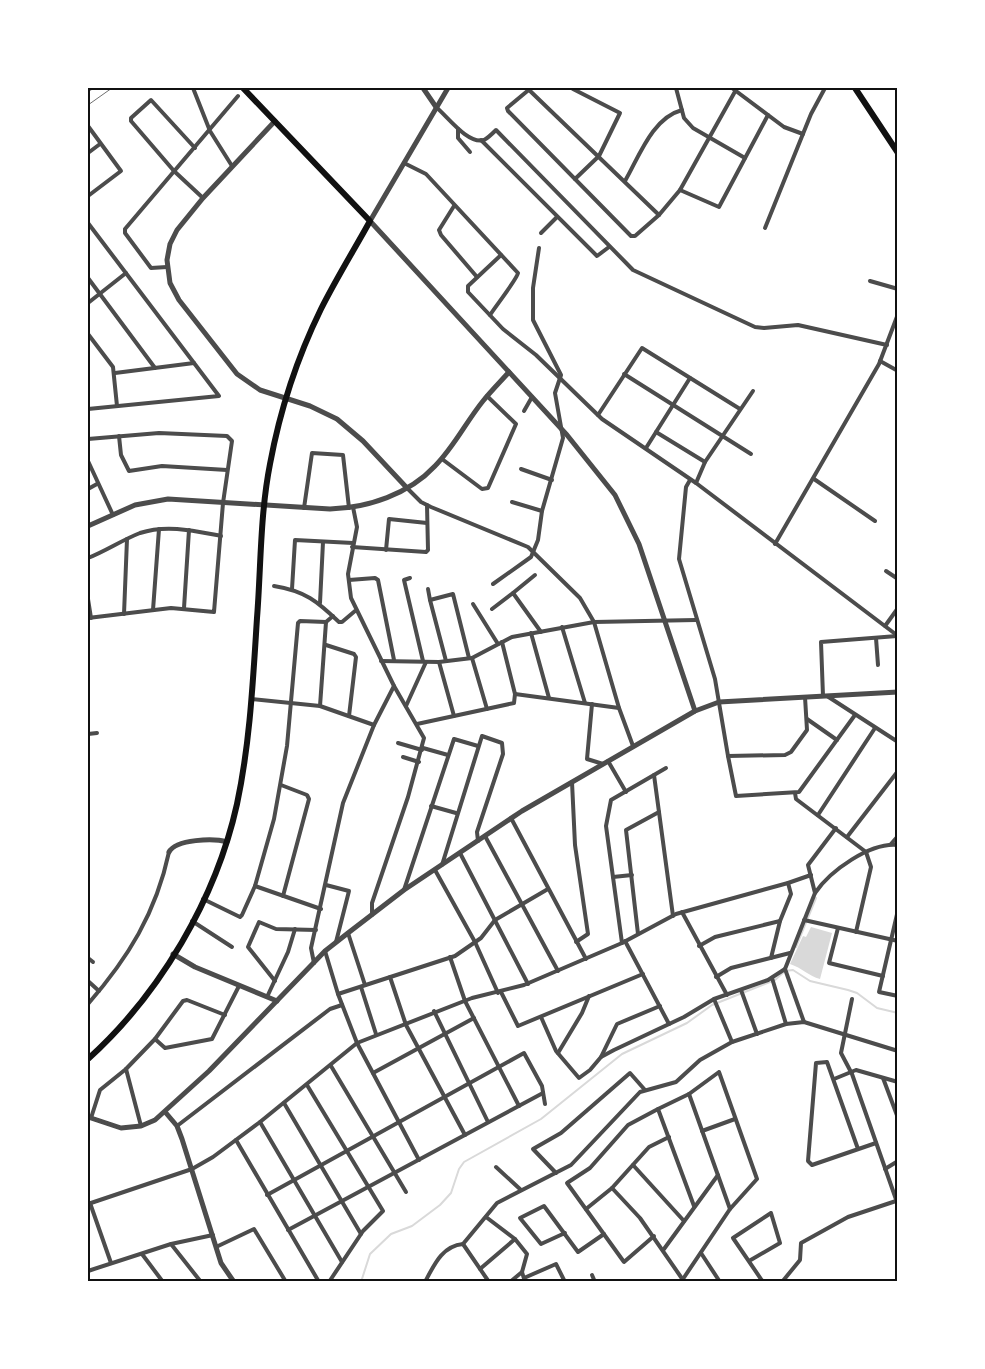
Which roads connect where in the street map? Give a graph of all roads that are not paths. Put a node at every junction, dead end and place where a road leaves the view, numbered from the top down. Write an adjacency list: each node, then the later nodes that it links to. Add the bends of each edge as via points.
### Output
1 (193, 88): 18 (street)
2 (243, 88): 15 (highway)
3 (423, 88): 12 (street)
4 (448, 88): 12 (street)
5 (529, 88): 27 (street); 32 (street, via 507,108 508,111)
6 (574, 88): 27 (street, via 620,113)
7 (676, 88): 13 (street)
8 (735, 88): 14 (street); 20 (street)
9 (824, 88): 19 (street)
10 (855, 88): 25 (highway)
11 (238, 96): 18 (street)
12 (436, 107): 17 (street); 29 (street)
13 (682, 110): 20 (street, via 693,128); 33 (street, via 662,120)
14 (768, 115): 19 (street, via 784,128); 28 (street)
15 (274, 121): 30 (street); 40 (highway)
16 (88, 126): 22 (street)
17 (458, 129): 21 (street, via 462,134); 24 (street, via 458,138)
18 (210, 131): 23 (street); 30 (street)
19 (803, 134): 42 (street)
20 (709, 139): 28 (street); 34 (street)
21 (481, 140): 39 (street); 44 (street, via 496,130)
22 (100, 144): 26 (street); 35 (street, via 121,171)
23 (194, 148): 31 (street); 31 (street, via 151,100 131,118)
24 (470, 152)
25 (898, 153)
26 (88, 154)
27 (599, 156): 32 (street); 33 (street)
28 (745, 158): 34 (street, via 718,207)
29 (404, 162): 37 (street, via 426,174); 40 (street)
30 (232, 166): 36 (street)
31 (174, 172): 36 (street); 47 (street, via 125,233 151,268)
32 (575, 179): 38 (street, via 631,236)
33 (625, 182): 38 (street)
34 (680, 190): 38 (street)
35 (88, 196)
36 (203, 198): 47 (street, via 173,238)
37 (454, 206): 46 (street); 49 (street, via 440,230 441,236)
38 (659, 215)
39 (557, 217): 43 (street); 44 (street, via 597,256)
40 (370, 221): 63 (street); 71 (highway, via 322,307 303,348)
41 (88, 222): 48 (street)
42 (765, 228)
43 (541, 233)
44 (609, 247): 58 (street, via 638,273 755,327 798,326)
45 (539, 248): 67 (street, via 533,288 533,320)
46 (501, 255): 49 (street); 56 (street, via 518,273)
47 (167, 267): 71 (street, via 174,292 227,364 248,383)
48 (126, 274): 53 (street); 60 (street)
49 (477, 277): 56 (street, via 468,286 468,292)
50 (88, 278): 53 (street)
51 (870, 281): 52 (street)
52 (898, 289)
53 (99, 294): 54 (street); 61 (street)
54 (88, 303)
55 (898, 314): 58 (street)
56 (490, 315): 67 (street)
57 (88, 334): 64 (street)
58 (887, 345): 59 (street)
59 (880, 361): 62 (street); 89 (street)
60 (194, 363): 61 (street); 73 (street, via 219,396)
61 (155, 368): 64 (street)
62 (898, 371)
63 (509, 372): 69 (street); 70 (street)
64 (115, 373): 73 (street)
65 (624, 374): 66 (street, via 642,348); 72 (street); 77 (street)
66 (690, 378): 72 (street); 75 (street)
67 (560, 379): 77 (street); 90 (street, via 555,393 563,438)
68 (753, 391): 75 (street)
69 (487, 396): 84 (street); 84 (street, via 516,424 488,488 482,489)
70 (532, 397): 76 (street); 139 (street, via 578,447 615,495 627,516)
71 (286, 398): 94 (street, via 337,419 363,441); 98 (highway)
72 (673, 405): 78 (street); 80 (street)
73 (117, 406): 74 (street)
74 (88, 409)
75 (740, 409): 80 (street)
76 (524, 411)
77 (598, 415): 82 (street)
78 (656, 432): 82 (street); 86 (street)
79 (119, 436): 81 (street); 88 (street, via 121,455 129,471 162,466); 88 (street, via 159,433 227,436 232,441)
80 (722, 436): 83 (street); 86 (street)
81 (88, 439)
82 (646, 448): 91 (street)
83 (751, 454)
84 (442, 459): 94 (street)
85 (88, 461): 93 (street)
86 (705, 462): 92 (street)
87 (521, 469): 90 (street)
88 (227, 470): 97 (street)
89 (814, 479): 105 (street); 112 (street)
90 (552, 480): 102 (street)
91 (690, 480): 92 (street); 140 (street, via 686,488 680,559)
92 (696, 483): 112 (street)
93 (98, 484): 95 (street); 103 (street)
94 (407, 488): 99 (street); 101 (street)
95 (88, 489)
96 (512, 502): 102 (street)
97 (224, 503): 98 (street); 103 (street, via 151,501); 109 (street)
98 (264, 505): 100 (street); 164 (highway)
99 (427, 505): 104 (street); 115 (street)
100 (304, 508): 101 (street); 101 (street, via 312,453 343,454)
101 (351, 508): 113 (street, via 357,527)
102 (542, 511): 115 (street)
103 (113, 515): 106 (street)
104 (427, 522): 114 (street, via 389,519); 114 (street, via 426,552)
105 (875, 522)
106 (88, 526)
107 (159, 529): 108 (street); 110 (street); 134 (street)
108 (189, 530): 109 (street); 131 (street)
109 (221, 536): 131 (street, via 216,609 214,612)
110 (127, 539): 116 (street); 136 (street)
111 (323, 542): 113 (street); 124 (street, via 295,540); 129 (street)
112 (775, 544): 143 (street)
113 (352, 545): 114 (street); 121 (street)
114 (386, 550)
115 (534, 552): 122 (street); 142 (street, via 580,598)
116 (88, 558)
117 (886, 571): 120 (street)
118 (535, 575): 126 (street)
119 (410, 578): 155 (street, via 404,580)
120 (898, 579)
121 (349, 580): 135 (street); 152 (street, via 378,580)
122 (493, 584)
123 (274, 586): 124 (street)
124 (292, 589): 129 (street)
125 (428, 589): 128 (street)
126 (513, 593): 132 (street); 145 (street)
127 (88, 599): 138 (street)
128 (430, 600): 151 (street, via 453,594); 154 (street)
129 (320, 603): 137 (street)
130 (473, 604): 149 (street)
131 (184, 608): 134 (street)
132 (492, 608)
133 (898, 608): 143 (street)
134 (153, 610): 136 (street)
135 (355, 611): 137 (street, via 342,622); 153 (street)
136 (124, 614): 138 (street)
137 (333, 616): 141 (street)
138 (89, 618)
139 (665, 620): 140 (street); 142 (street); 173 (street)
140 (696, 620): 165 (street)
141 (326, 622): 150 (street); 166 (street, via 300,620 298,623)
142 (594, 622): 144 (street); 171 (street)
143 (885, 626): 147 (street)
144 (562, 627): 145 (street); 167 (street)
145 (541, 632): 146 (street)
146 (531, 633): 149 (street); 163 (street)
147 (897, 636): 148 (street)
148 (876, 638): 157 (street); 162 (street, via 821,642)
149 (500, 643): 151 (street); 160 (street)
150 (326, 645): 169 (street); 175 (street, via 356,657)
151 (471, 658): 154 (street); 172 (street)
152 (394, 660): 153 (street); 155 (street)
153 (380, 661): 158 (street)
154 (446, 661): 156 (street)
155 (425, 662): 156 (street); 170 (street)
156 (440, 662): 176 (street)
157 (878, 665)
158 (394, 686): 170 (street); 179 (street)
159 (898, 692): 162 (street)
160 (515, 694): 163 (street); 172 (street, via 514,703)
161 (805, 696): 162 (street); 165 (street); 177 (street)
162 (825, 696): 174 (street)
163 (549, 698): 167 (street)
164 (251, 699): 166 (street); 211 (highway, via 237,802)
165 (719, 702): 173 (street); 190 (street)
166 (290, 703): 169 (street); 198 (street)
167 (585, 703): 168 (street)
168 (592, 704): 171 (street); 193 (street, via 586,759)
169 (320, 706): 175 (street)
170 (406, 706): 178 (street)
171 (619, 708): 187 (street)
172 (487, 709): 176 (street)
173 (695, 711): 187 (street)
174 (855, 715): 180 (street); 183 (street)
175 (349, 716): 179 (street)
176 (454, 716): 178 (street)
177 (807, 719): 183 (street); 190 (street, via 807,730 786,755)
178 (416, 724): 188 (street, via 424,738)
179 (374, 725): 223 (street, via 343,803)
180 (875, 728): 184 (street); 204 (street)
181 (97, 733): 182 (street)
182 (88, 734)
183 (837, 740): 200 (street, via 799,792)
184 (898, 742)
185 (398, 743): 188 (street)
186 (478, 746): 189 (street, via 454,739); 203 (street); 210 (street, via 482,736 502,743 503,754 477,832)
187 (633, 746): 193 (street)
188 (422, 749): 189 (street); 192 (street)
189 (448, 755): 201 (street)
190 (728, 756): 200 (street, via 736,796)
191 (403, 757): 192 (street)
192 (419, 762): 234 (street, via 372,903)
193 (606, 762): 197 (street); 199 (street)
194 (666, 768): 196 (street)
195 (898, 771): 209 (street)
196 (654, 775): 199 (street); 202 (street)
197 (572, 782): 205 (street); 250 (street, via 575,845 588,934)
198 (281, 784): 224 (street); 228 (street, via 307,794 310,799)
199 (626, 792): 221 (street, via 611,800 607,811)
200 (795, 793): 204 (street, via 796,799)
201 (432, 806): 203 (street); 226 (street)
202 (659, 812): 220 (street, via 626,830); 235 (street)
203 (456, 813): 217 (street)
204 (818, 815): 206 (street)
205 (511, 818): 207 (street); 225 (street)
206 (836, 828): 209 (street); 219 (street, via 808,865)
207 (485, 836): 210 (street); 230 (street)
208 (898, 836): 212 (street)
209 (847, 837): 215 (street)
210 (478, 841): 216 (street)
211 (227, 842): 214 (street, via 208,839 174,846); 229 (highway)
212 (891, 844): 213 (street); 215 (street, via 872,847)
213 (898, 845)
214 (169, 852): 276 (street, via 149,917)
215 (866, 852): 227 (street, via 822,883); 243 (street, via 871,867)
216 (460, 853): 217 (street); 236 (street)
217 (442, 865): 218 (street)
218 (434, 870): 226 (street); 249 (street)
219 (811, 874): 222 (street); 227 (street)
220 (632, 875): 221 (street); 245 (street)
221 (613, 878): 251 (street)
222 (788, 883): 233 (street); 239 (street, via 791,894)
223 (326, 885): 231 (street); 248 (street, via 350,891)
224 (254, 886): 228 (street); 229 (street, via 241,916)
225 (548, 889): 230 (street); 250 (street)
226 (404, 890): 234 (street)
227 (815, 893): 237 (street)
228 (283, 896): 231 (street)
229 (203, 899): 238 (highway)
230 (522, 904): 236 (street); 264 (street)
231 (321, 909): 242 (street)
232 (898, 910): 246 (street)
233 (682, 912): 235 (street); 252 (street)
234 (372, 915): 244 (street)
235 (673, 916): 245 (street)
236 (495, 920): 249 (street); 272 (street)
237 (804, 920): 240 (street); 255 (street)
238 (192, 921): 253 (street); 256 (highway)
239 (780, 921): 252 (street, via 715,937); 259 (street)
240 (838, 928): 243 (street); 266 (street, via 829,963)
241 (295, 929): 242 (street); 271 (street); 271 (street, via 276,929 259,922 248,947)
242 (316, 930): 262 (street, via 311,952)
243 (856, 932): 246 (street)
244 (348, 933): 248 (street); 274 (street)
245 (638, 934): 251 (street)
246 (890, 940): 247 (street); 266 (street)
247 (898, 941)
248 (336, 942): 254 (street)
249 (475, 942): 257 (street); 277 (street)
250 (576, 942): 260 (street)
251 (624, 942): 260 (street); 265 (street)
252 (699, 946): 268 (street)
253 (232, 947)
254 (325, 951): 262 (street); 278 (street)
255 (790, 953): 259 (street); 263 (street)
256 (173, 954): 273 (street); 309 (highway, via 148,995)
257 (450, 957): 267 (street); 286 (street)
258 (88, 958): 261 (street)
259 (771, 958): 268 (street, via 731,968)
260 (586, 959): 264 (street)
261 (93, 962)
262 (314, 963): 285 (street)
263 (785, 969): 269 (street); 294 (street)
264 (558, 971): 272 (street)
265 (643, 974): 280 (street); 289 (street)
266 (882, 976): 281 (street, via 879,992)
267 (390, 977): 274 (street); 297 (street)
268 (716, 977): 279 (street)
269 (772, 978): 275 (street); 296 (street)
270 (88, 981): 276 (street)
271 (275, 981): 282 (street)
272 (528, 984): 277 (street)
273 (239, 986): 282 (street); 291 (street)
274 (363, 986): 278 (street); 298 (street)
275 (741, 990): 279 (street); 300 (street)
276 (99, 991): 287 (street)
277 (499, 992): 286 (street); 292 (street, via 518,1026)
278 (338, 994): 288 (street)
279 (727, 995): 284 (street)
280 (589, 996): 292 (street); 307 (street)
281 (898, 996)
282 (267, 997): 285 (street)
283 (852, 998): 301 (street)
284 (714, 999): 295 (street); 303 (street)
285 (277, 1001): 328 (street)
286 (465, 1001): 290 (street); 293 (street)
287 (88, 1004)
288 (342, 1005): 304 (street); 336 (street, via 330,1009)
289 (660, 1006): 295 (street); 308 (street, via 617,1024)
290 (434, 1011): 297 (street); 299 (street)
291 (225, 1015): 302 (street, via 212,1039 165,1048); 302 (street, via 184,1000)
292 (541, 1016): 307 (street)
293 (474, 1018): 299 (street); 311 (street)
294 (804, 1022): 296 (street); 301 (street)
295 (669, 1024): 308 (street)
296 (786, 1024): 300 (street)
297 (406, 1025): 298 (street); 305 (street)
298 (376, 1034): 304 (street)
299 (445, 1034): 305 (street); 318 (street)
300 (757, 1034): 303 (street)
301 (843, 1034): 306 (street); 313 (street, via 841,1053)
302 (155, 1039): 312 (street)
303 (732, 1042): 320 (street, via 700,1060 676,1082)
304 (357, 1043): 310 (street); 314 (street)
305 (419, 1048): 314 (street); 323 (street)
306 (898, 1051)
307 (558, 1054): 308 (street, via 579,1078)
308 (601, 1057)
309 (88, 1059)
310 (331, 1066): 319 (street); 339 (street)
311 (500, 1066): 318 (street); 321 (street, via 524,1053); 326 (street)
312 (126, 1069): 329 (street, via 100,1090); 335 (street)
313 (851, 1072): 315 (street, via 856,1070); 316 (street); 342 (street)
314 (373, 1073): 334 (street)
315 (883, 1078): 317 (street); 330 (street)
316 (834, 1079): 343 (street); 343 (street, via 827,1062 816,1063 808,1161 812,1165)
317 (898, 1082)
318 (469, 1083): 323 (street); 333 (street)
319 (307, 1085): 324 (street); 344 (street)
320 (645, 1090): 353 (street, via 620,1111 582,1155); 353 (street, via 630,1073 561,1134 533,1149)
321 (543, 1093): 325 (street); 326 (street)
322 (689, 1094): 327 (street); 331 (street, via 719,1072); 337 (street)
323 (445, 1097): 334 (street); 338 (street)
324 (284, 1103): 332 (street); 348 (street)
325 (545, 1104)
326 (519, 1106): 333 (street)
327 (658, 1109): 340 (street); 365 (street, via 628,1125 590,1168 567,1183)
328 (166, 1112): 335 (street); 336 (street)
329 (89, 1118): 335 (street, via 117,1128)
330 (898, 1118)
331 (735, 1119): 337 (street); 366 (street, via 757,1179)
332 (260, 1122): 341 (street); 355 (street)
333 (488, 1122): 338 (street)
334 (399, 1123): 339 (street); 345 (street)
335 (141, 1126)
336 (177, 1126): 350 (street)
337 (702, 1131): 354 (street)
338 (465, 1135): 345 (street)
339 (373, 1137): 344 (street); 352 (street)
340 (669, 1137): 347 (street, via 649,1147); 364 (street)
341 (236, 1140): 350 (street); 360 (street)
342 (876, 1143): 343 (street); 351 (street)
343 (858, 1149)
344 (347, 1152): 348 (street); 356 (street)
345 (419, 1160): 352 (street)
346 (898, 1161): 351 (street)
347 (633, 1165): 357 (street); 369 (street)
348 (321, 1166): 355 (street); 362 (street)
349 (496, 1167): 358 (street)
350 (192, 1168): 363 (street); 374 (street)
351 (885, 1169): 361 (street)
352 (394, 1173): 356 (street); 359 (street)
353 (556, 1173): 358 (street)
354 (718, 1175): 364 (street); 366 (street)
355 (294, 1180): 360 (street); 367 (street)
356 (369, 1187): 362 (street); 372 (street, via 383,1211)
357 (612, 1188): 365 (street); 375 (street)
358 (521, 1190): 368 (street, via 497,1203)
359 (406, 1192)
360 (267, 1195): 370 (street)
361 (896, 1200): 405 (street, via 848,1217 801,1243 800,1260)
362 (342, 1201): 367 (street); 372 (street)
363 (89, 1203): 385 (street)
364 (694, 1206): 369 (street)
365 (586, 1208): 373 (street)
366 (730, 1209): 381 (street)
367 (315, 1215): 370 (street); 384 (street)
368 (486, 1217): 376 (street); 378 (street)
369 (684, 1221): 380 (street)
370 (288, 1230): 396 (street)
371 (564, 1233): 371 (street, via 541,1244 520,1218 544,1206); 373 (street, via 578,1252)
372 (361, 1234): 384 (street)
373 (604, 1234): 375 (street, via 624,1262)
374 (212, 1235): 377 (street); 379 (street)
375 (654, 1236): 380 (street)
376 (515, 1239): 386 (street); 388 (street, via 527,1254)
377 (171, 1244): 382 (street); 393 (street)
378 (463, 1244): 386 (street); 398 (street, via 440,1255)
379 (216, 1247): 394 (street, via 221,1263); 395 (street, via 254,1229)
380 (664, 1250): 391 (street)
381 (700, 1253): 391 (street); 403 (street)
382 (142, 1254): 385 (street); 392 (street)
383 (750, 1261): 383 (street, via 733,1238 771,1213 780,1243); 404 (street)
384 (342, 1262): 397 (street)
385 (111, 1263): 387 (street)
386 (480, 1269): 399 (street)
387 (88, 1270)
388 (522, 1272): 390 (street); 400 (street)
389 (592, 1275): 402 (street)
390 (525, 1280): 401 (street, via 556,1264)
391 (684, 1281)
392 (163, 1282)
393 (200, 1282)
394 (234, 1282)
395 (286, 1282)
396 (319, 1282)
397 (329, 1282)
398 (425, 1282)
399 (489, 1282)
400 (510, 1282)
401 (565, 1282)
402 (595, 1282)
403 (720, 1282)
404 (763, 1282)
405 (782, 1282)

